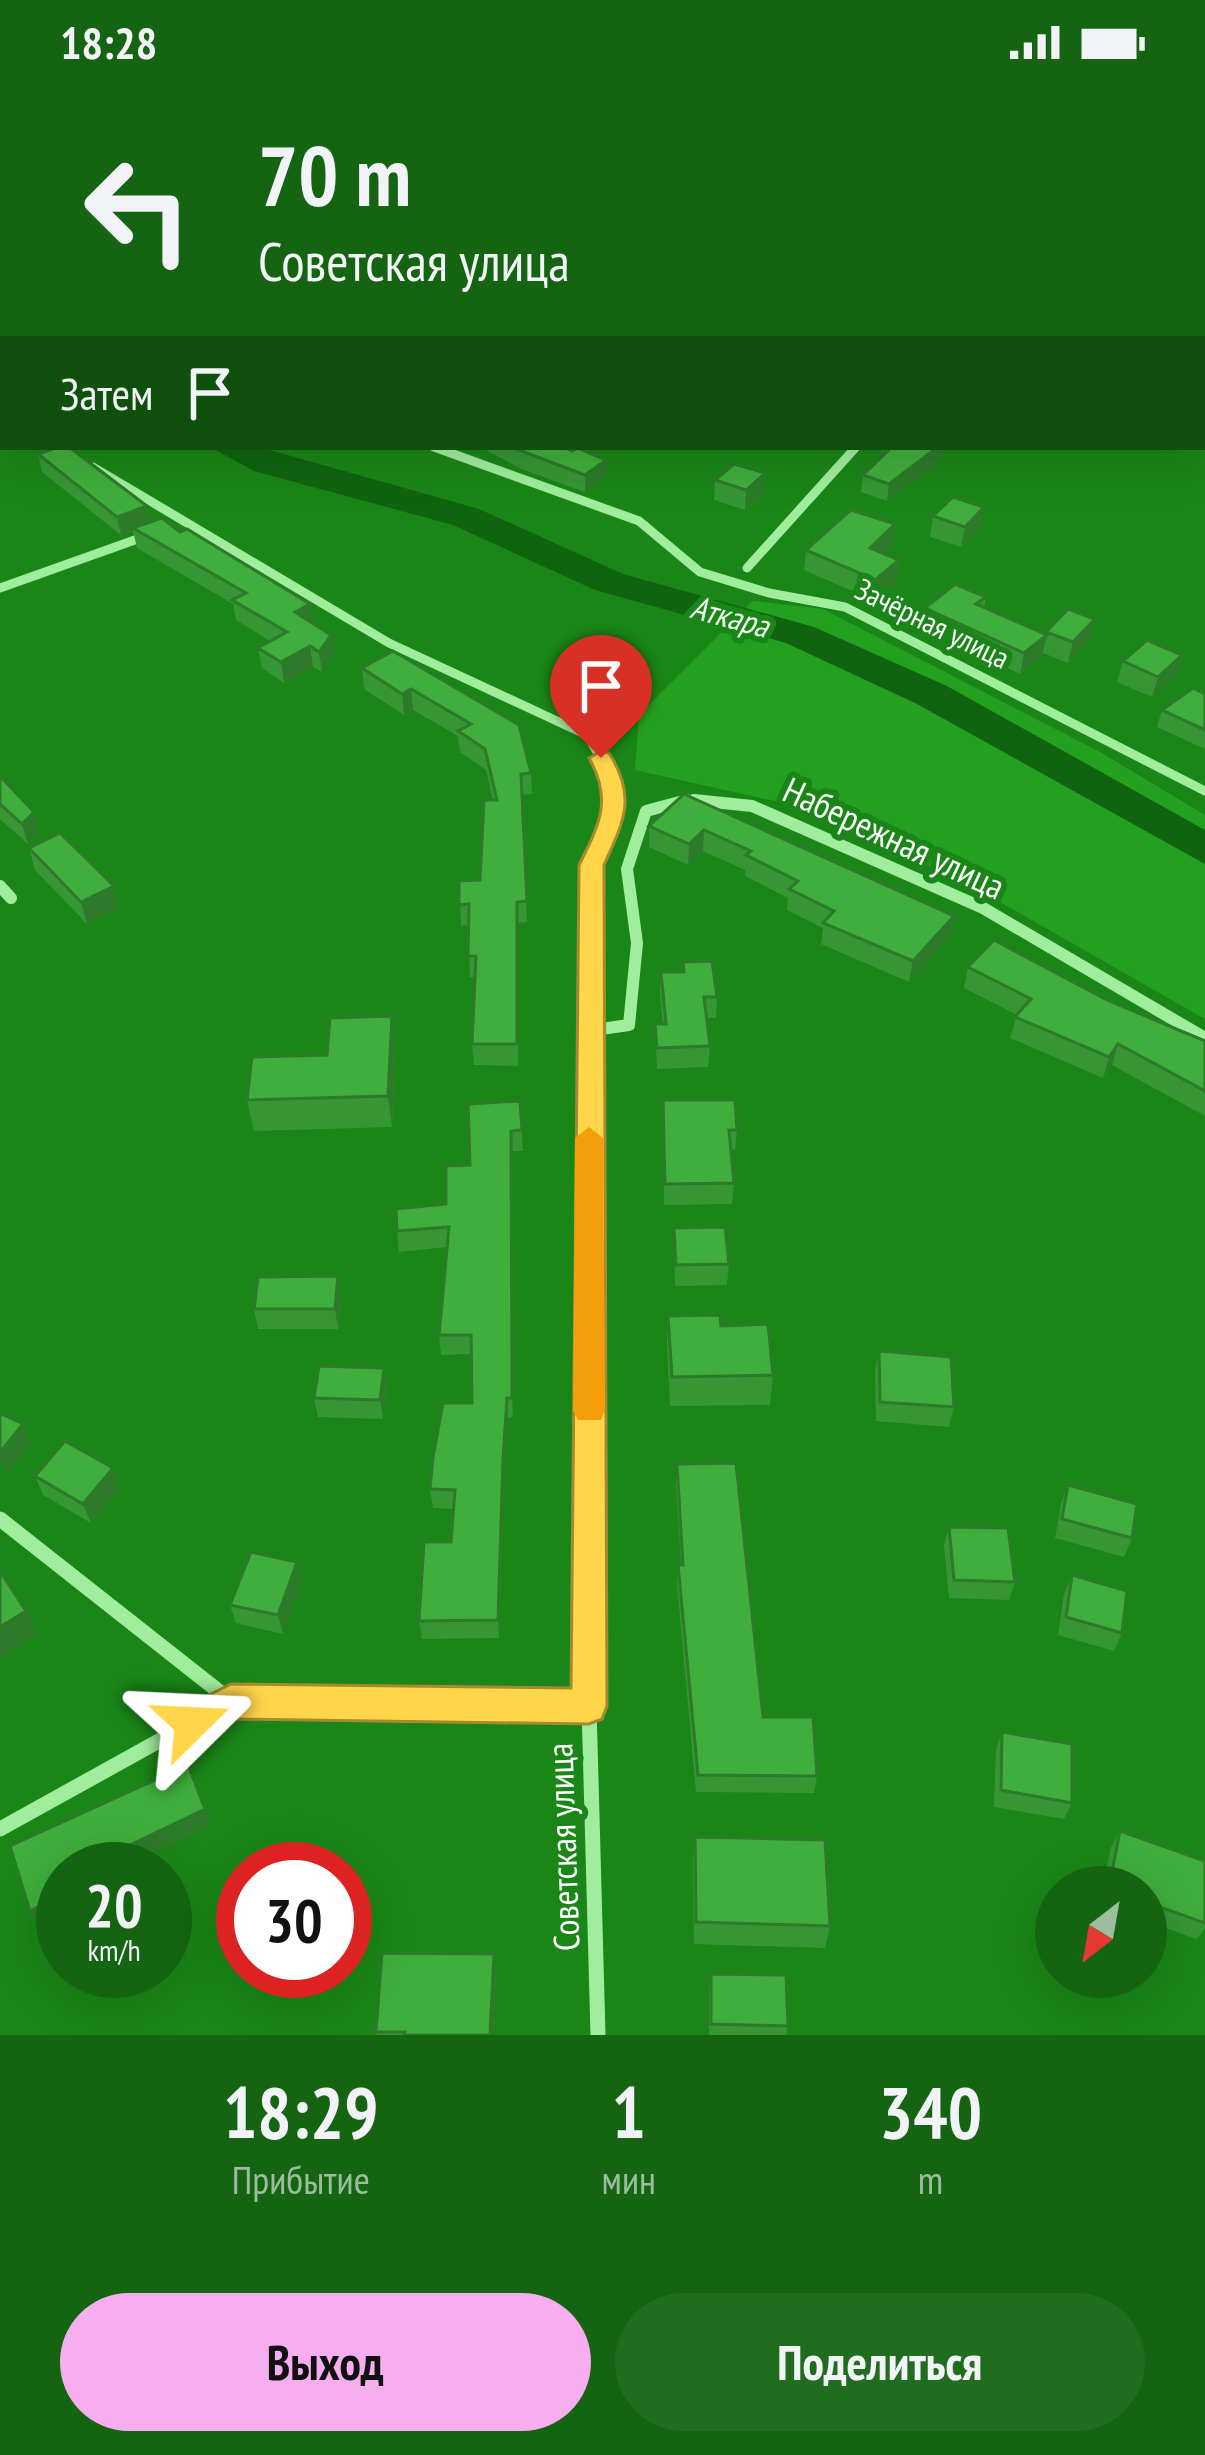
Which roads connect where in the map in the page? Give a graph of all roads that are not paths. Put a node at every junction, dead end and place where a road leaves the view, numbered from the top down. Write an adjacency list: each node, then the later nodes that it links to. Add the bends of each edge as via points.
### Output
1 (442, 450): 9 (street, Зачёрная улица, via 639,521 700,572 844,607)
2 (853, 450): 5 (street)
3 (82, 460): 4 (street)
4 (181, 524): 6 (street); 8 (street, via 388,643)
5 (747, 568)
6 (0, 588)
7 (616, 695): 8 (street)
8 (587, 735): 12 (street, Советская улица, via 614,781 617,812 591,865)
9 (1205, 791)
10 (0, 886): 11 (street)
11 (11, 898)
12 (587, 1031): 13 (street, Набережная улица, via 629,1024 638,944 627,869 646,811 689,800 752,806 983,908); 16 (street, Советская улица)
13 (1205, 1038)
14 (0, 1519): 15 (street)
15 (231, 1701): 16 (street); 17 (street)
16 (589, 1706): 18 (street, Советская улица)
17 (0, 1829)
18 (598, 2035)

